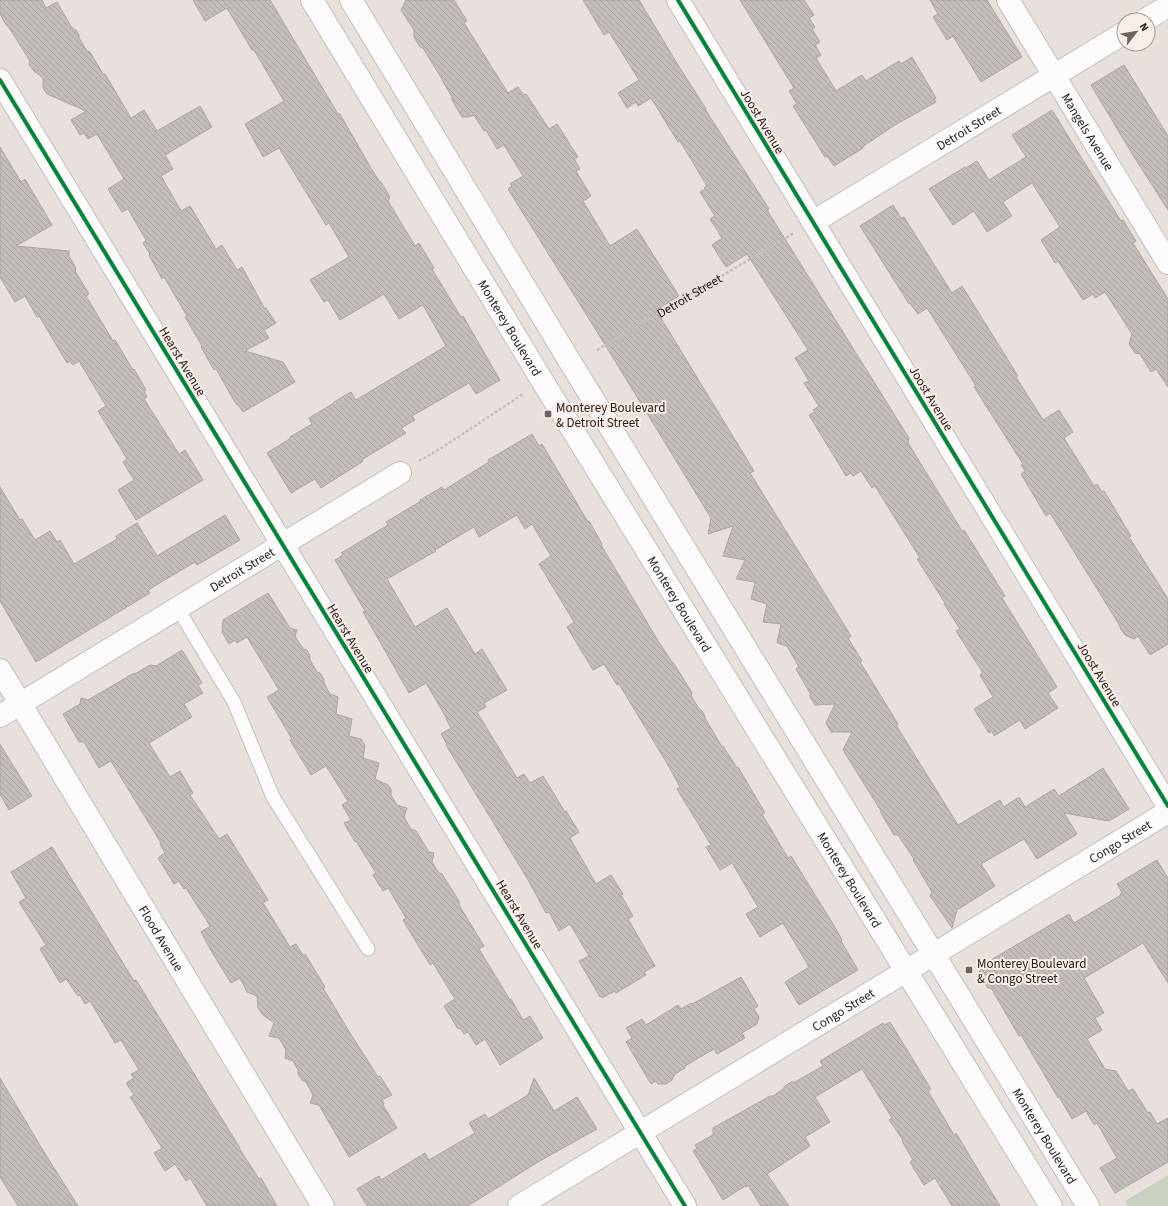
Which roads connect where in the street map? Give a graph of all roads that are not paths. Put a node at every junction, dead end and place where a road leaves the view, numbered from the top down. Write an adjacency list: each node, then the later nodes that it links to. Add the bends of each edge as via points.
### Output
1 (312, 0): 11 (street, Monterey Boulevard)
2 (351, 0): 10 (street, Monterey Boulevard)
3 (678, 0): 12 (street, Joost Avenue)
4 (1008, 0): 8 (street, Mangels Avenue)
5 (1168, 6): 6 (street)
6 (1156, 13)
7 (1116, 38): 8 (street, Detroit Street)
8 (1054, 76): 12 (street, Detroit Street); 13 (street, Mangels Avenue)
9 (0, 80): 15 (street, Hearst Avenue)
10 (401, 82): 11 (street); 23 (street, Monterey Boulevard)
11 (372, 100): 24 (street, Monterey Boulevard)
12 (804, 228): 20 (street, Joost Avenue)
13 (1168, 263)
14 (400, 473): 15 (street, Detroit Street)
15 (283, 544): 16 (street, Detroit Street); 25 (street, Hearst Avenue)
16 (178, 608): 18 (street, Detroit Street); 22 (lane, via 234,702 273,798)
17 (0, 670): 18 (street, Flood Avenue)
18 (21, 704): 19 (street, Detroit Street); 26 (street, Flood Avenue)
19 (0, 716)
20 (1168, 806)
21 (1168, 812): 23 (street, Congo Street)
22 (368, 948)
23 (933, 954): 24 (street, Congo Street); 30 (street, Monterey Boulevard)
24 (906, 971): 25 (street, Congo Street); 29 (street, Monterey Boulevard)
25 (640, 1132): 27 (street, Congo Street); 28 (street, Hearst Avenue)
26 (323, 1206)
27 (519, 1206)
28 (685, 1206)
29 (1051, 1206)
30 (1088, 1206)

